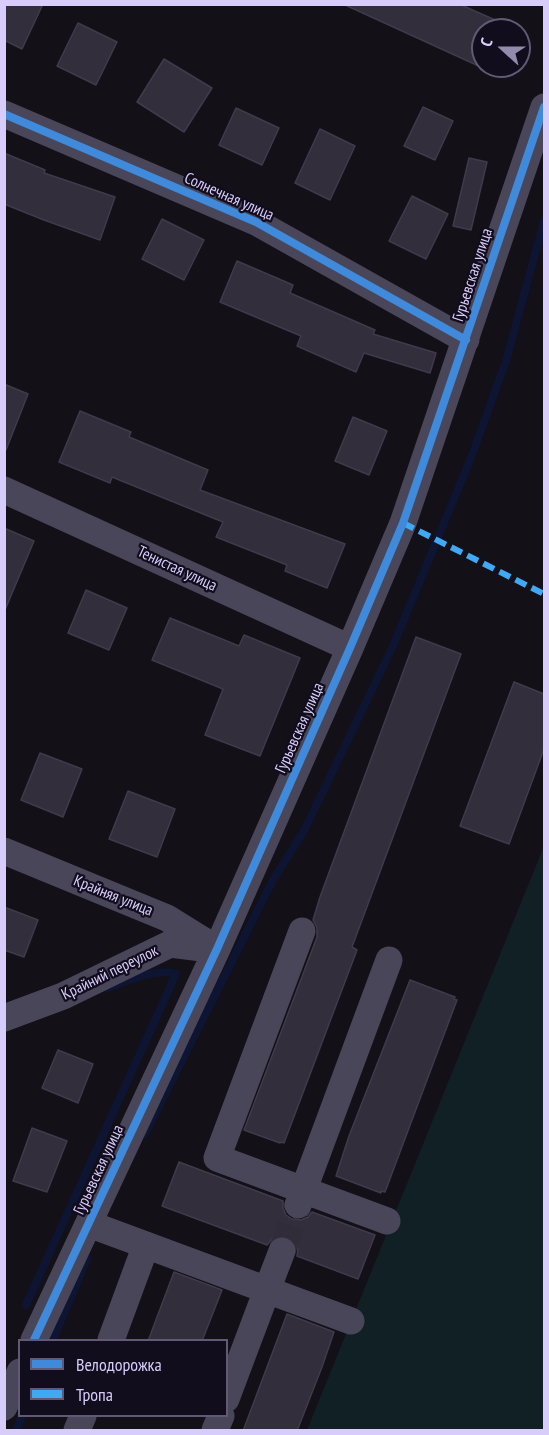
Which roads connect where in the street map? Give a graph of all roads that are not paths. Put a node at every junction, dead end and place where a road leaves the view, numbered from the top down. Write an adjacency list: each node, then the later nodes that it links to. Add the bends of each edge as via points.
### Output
1 (544, 107): 3 (street, Гурьевская улица)
2 (4, 114): 3 (street, Солнечная улица, via 256,222)
3 (466, 339): 5 (street, Гурьевская улица, via 403,523)
4 (4, 490): 5 (street, Тенистая улица)
5 (350, 648): 8 (street, Гурьевская улица)
6 (4, 851): 8 (street, Крайняя улица, via 167,918)
7 (302, 931): 11 (street, via 217,1158)
8 (217, 949): 10 (street, Крайний переулок, via 170,944 63,996); 13 (street, Гурьевская улица)
9 (389, 960): 11 (street)
10 (4, 1018)
11 (301, 1198): 12 (street)
12 (387, 1221)
13 (96, 1227): 14 (street); 18 (street, Гурьевская улица)
14 (146, 1245): 16 (street); 19 (street)
15 (282, 1251): 16 (street)
16 (267, 1290): 17 (street); 21 (street)
17 (351, 1321)
18 (35, 1339)
19 (112, 1339)
20 (18, 1376): 22 (street)
21 (228, 1395)
22 (4, 1407)
23 (83, 1417): 24 (street)
24 (77, 1431)

